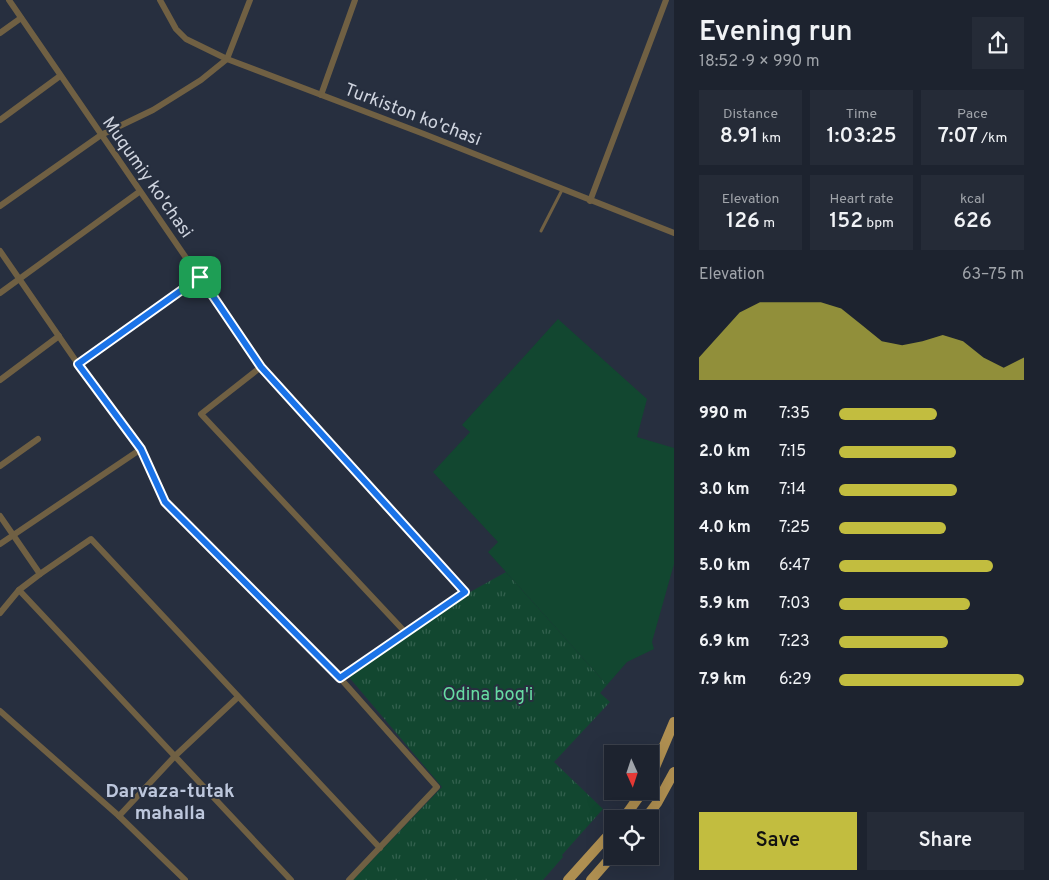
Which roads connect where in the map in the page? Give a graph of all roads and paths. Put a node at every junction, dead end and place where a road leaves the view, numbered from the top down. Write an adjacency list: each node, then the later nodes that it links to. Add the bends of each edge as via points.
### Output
1 (9, 0): 6 (street, Muqumiy ko'chasi)
2 (160, 0): 8 (street, Turkiston ko'chasi, via 176,29 186,39)
3 (250, 0): 8 (street)
4 (356, 0): 10 (street)
5 (666, 0): 15 (street)
6 (21, 18): 7 (street); 9 (street, Muqumiy ko'chasi)
7 (0, 33)
8 (227, 59): 10 (street, Turkiston ko'chasi); 12 (street, via 201,80 153,110)
9 (60, 76): 11 (street); 12 (street, Muqumiy ko'chasi)
10 (321, 95): 13 (street, Turkiston ko'chasi)
11 (0, 120)
12 (101, 135): 14 (street, Muqumiy ko'chasi); 16 (street)
13 (562, 190): 15 (street, Turkiston ko'chasi); 17 (lane)
14 (139, 192): 20 (street, Muqumiy ko'chasi); 21 (street)
15 (590, 201): 18 (street, Turkiston ko'chasi)
16 (0, 206)
17 (541, 232)
18 (674, 233)
19 (0, 251): 21 (street)
20 (200, 277): 24 (street); 25 (street, Muqumiy ko'chasi)
21 (20, 278): 22 (street); 23 (street)
22 (0, 293)
23 (59, 336): 24 (street); 26 (street)
24 (78, 364): 28 (street)
25 (261, 367): 36 (street, Muqumiy ko'chasi, via 465,592); 36 (street, via 201,414)
26 (0, 380)
27 (38, 439): 29 (street)
28 (141, 449): 31 (street); 37 (street, via 165,502)
29 (0, 466)
30 (0, 516): 31 (street)
31 (13, 536): 32 (street); 33 (street)
32 (0, 544)
33 (40, 574): 34 (street); 38 (street, via 91,539)
34 (19, 590): 35 (street); 41 (street)
35 (0, 613)
36 (406, 633): 37 (street)
37 (340, 678): 47 (street, via 437,787)
38 (238, 697): 41 (street); 47 (street)
39 (0, 711): 45 (street)
40 (674, 722): 42 (main road)
41 (175, 756): 45 (street); 50 (street)
42 (659, 758)
43 (674, 772): 44 (main road)
44 (652, 810)
45 (119, 816): 49 (street)
46 (604, 840): 52 (main road)
47 (380, 848): 51 (street)
48 (604, 865): 53 (main road)
49 (184, 880)
50 (291, 880)
51 (349, 880)
52 (568, 880)
53 (591, 880)

